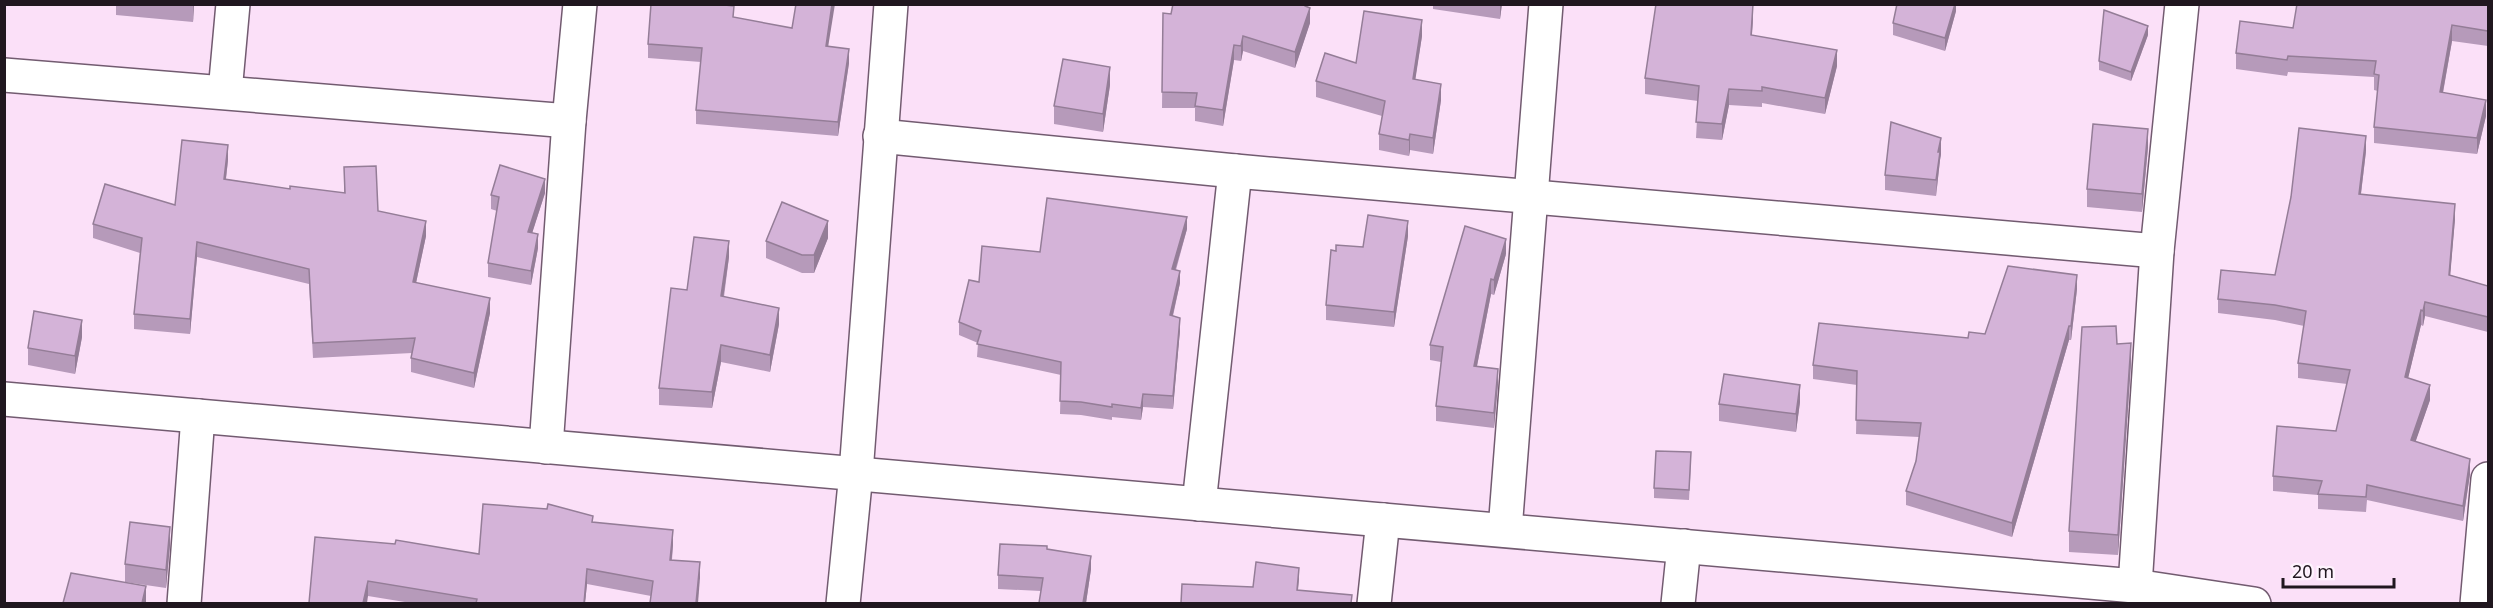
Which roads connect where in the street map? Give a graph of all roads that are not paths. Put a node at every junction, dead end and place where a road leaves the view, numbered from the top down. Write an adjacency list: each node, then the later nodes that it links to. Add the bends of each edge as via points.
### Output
1 (233, 4): 7 (street)
2 (580, 4): 8 (street)
3 (891, 4): 9 (street)
4 (1546, 4): 11 (street)
5 (2182, 4): 12 (street)
6 (4, 75): 7 (street)
7 (225, 92): 8 (street)
8 (569, 120): 15 (street)
9 (880, 136): 10 (street); 16 (street)
10 (1235, 171): 11 (street); 18 (street)
11 (1533, 196): 12 (street); 20 (street)
12 (2157, 251): 22 (street)
13 (4, 399): 14 (street)
14 (198, 416): 15 (street); 24 (street)
15 (546, 447): 16 (street)
16 (856, 474): 18 (street); 25 (street)
17 (2488, 479): 29 (street)
18 (1199, 504): 19 (street)
19 (1383, 520): 20 (street); 26 (street)
20 (1505, 530): 21 (street)
21 (1684, 546): 23 (street); 27 (street)
22 (2135, 586): 23 (street); 28 (street)
23 (2015, 589)
24 (184, 603)
25 (843, 603)
26 (1374, 603)
27 (1678, 603)
28 (2254, 603)
29 (2477, 603)

